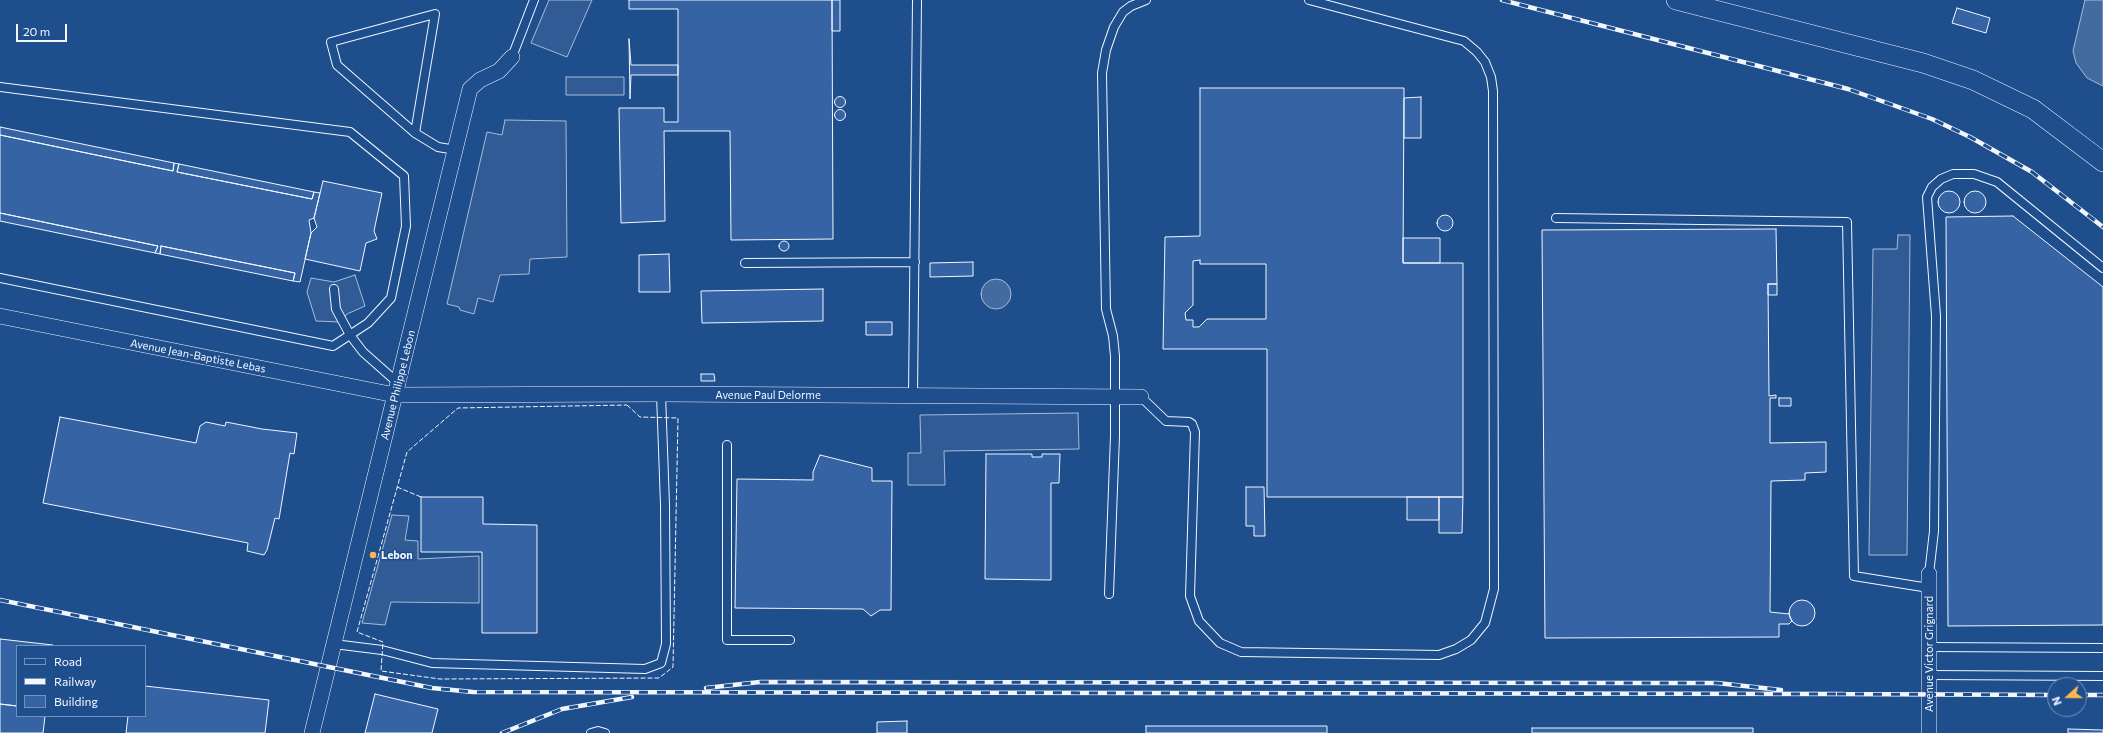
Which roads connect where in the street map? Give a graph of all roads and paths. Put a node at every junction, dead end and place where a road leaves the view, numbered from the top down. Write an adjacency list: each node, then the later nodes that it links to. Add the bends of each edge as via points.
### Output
1 (534, 0): 6 (lane)
2 (917, 0): 12 (lane)
3 (1146, 0): 22 (lane, via 1123,12 1114,26 1102,73 1106,309 1113,336)
4 (1309, 0): 23 (lane, via 1464,41 1485,62 1491,77 1494,589 1485,623 1471,640 1439,655 1241,652 1220,643 1199,621 1190,596 1195,432 1189,422 1166,421)
5 (1676, 0): 10 (street, via 1923,63 1973,80 2033,109)
6 (512, 57): 9 (street, Avenue Philippe Lebon, via 499,71 480,80 470,89)
7 (0, 87): 18 (lane, via 350,132 404,176 406,226 391,298 368,323)
8 (415, 133): 8 (lane, via 435,14 330,42 337,65); 9 (lane, via 438,147)
9 (456, 150): 19 (street, Avenue Philippe Lebon)
10 (2103, 162)
11 (1556, 218): 25 (lane, via 1848,222 1854,576)
12 (915, 262): 13 (lane); 21 (lane)
13 (745, 263)
14 (2103, 268): 25 (lane, via 1997,182 1974,174 1953,174 1941,178 1932,187 1927,198 1936,316 1934,531)
15 (0, 278): 18 (lane, via 333,346)
16 (334, 289): 18 (lane, via 336,309)
17 (0, 316): 19 (street, Avenue Jean-Baptiste Lebas)
18 (350, 335): 19 (lane)
19 (397, 389): 20 (street, Avenue Paul Delorme); 28 (street, Avenue Philippe Lebon)
20 (661, 394): 21 (street, Avenue Paul Delorme); 28 (lane, via 666,636 661,663 644,669 432,664 382,650)
21 (913, 396): 22 (street, Avenue Paul Delorme)
22 (1115, 397): 23 (street, Avenue Paul Delorme); 26 (lane, via 1116,436)
23 (1141, 397)
24 (727, 445): 27 (lane, via 727,640)
25 (1929, 581): 29 (street, Avenue Victor Grignard)
26 (1109, 594)
27 (790, 640)
28 (334, 644): 33 (street, Avenue Philippe Lebon)
29 (1929, 647): 30 (lane); 31 (street, Avenue Victor Grignard)
30 (2103, 648)
31 (1929, 675): 32 (lane); 36 (street, Avenue Victor Grignard)
32 (2103, 676)
33 (312, 733)
34 (591, 733): 35 (lane)
35 (605, 733)
36 (1929, 733)

